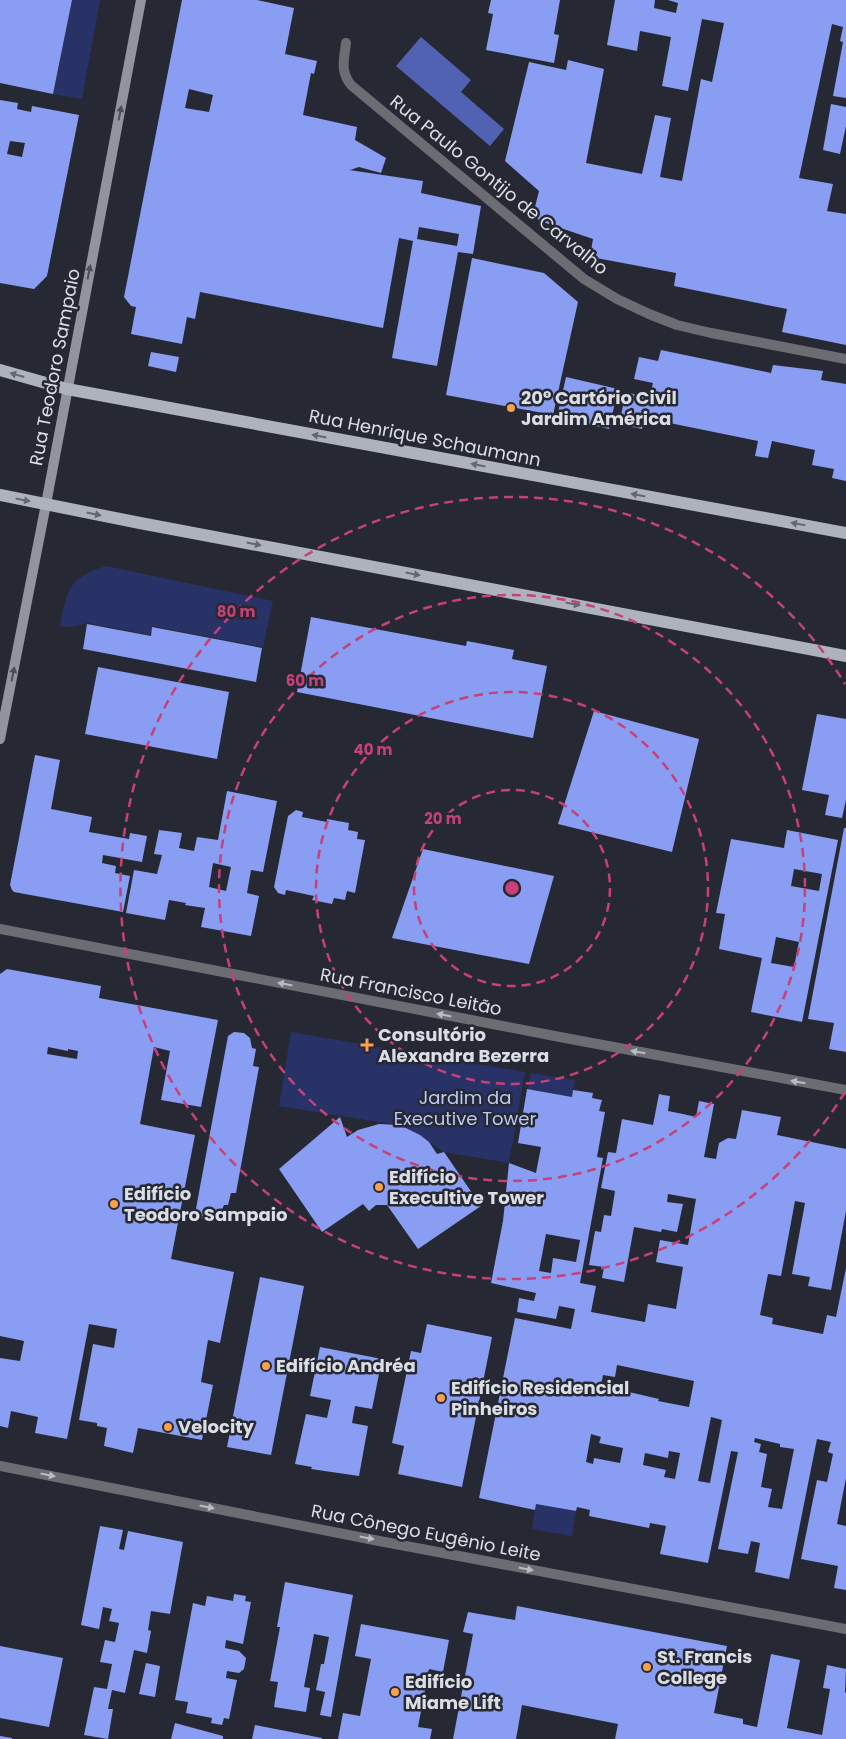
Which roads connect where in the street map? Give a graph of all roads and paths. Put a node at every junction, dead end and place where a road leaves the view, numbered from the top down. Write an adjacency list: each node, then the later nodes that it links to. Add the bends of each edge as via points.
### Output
1 (141, 0): 5 (main road, Rua Teodoro Sampaio, one-way to 1)
2 (346, 43): 3 (street, Rua Paulo Gontijo de Carvalho, via 343,68 351,84 584,279 617,299 677,325)
3 (846, 359)
4 (0, 370): 5 (main road, Rua Henrique Schaumann, one-way to 4)
5 (67, 389): 7 (main road, Rua Teodoro Sampaio); 8 (main road, Rua Henrique Schaumann, one-way to 5)
6 (0, 495): 7 (main road, one-way to 7)
7 (46, 504): 9 (main road, one-way to 9); 10 (main road, Rua Teodoro Sampaio, one-way to 7)
8 (846, 533)
9 (846, 656)
10 (0, 739)
11 (0, 929): 12 (street, Rua Francisco Leitão, one-way to 11)
12 (846, 1090)
13 (0, 1466): 14 (street, Rua Cônego Eugênio Leite, one-way to 14)
14 (846, 1629)

